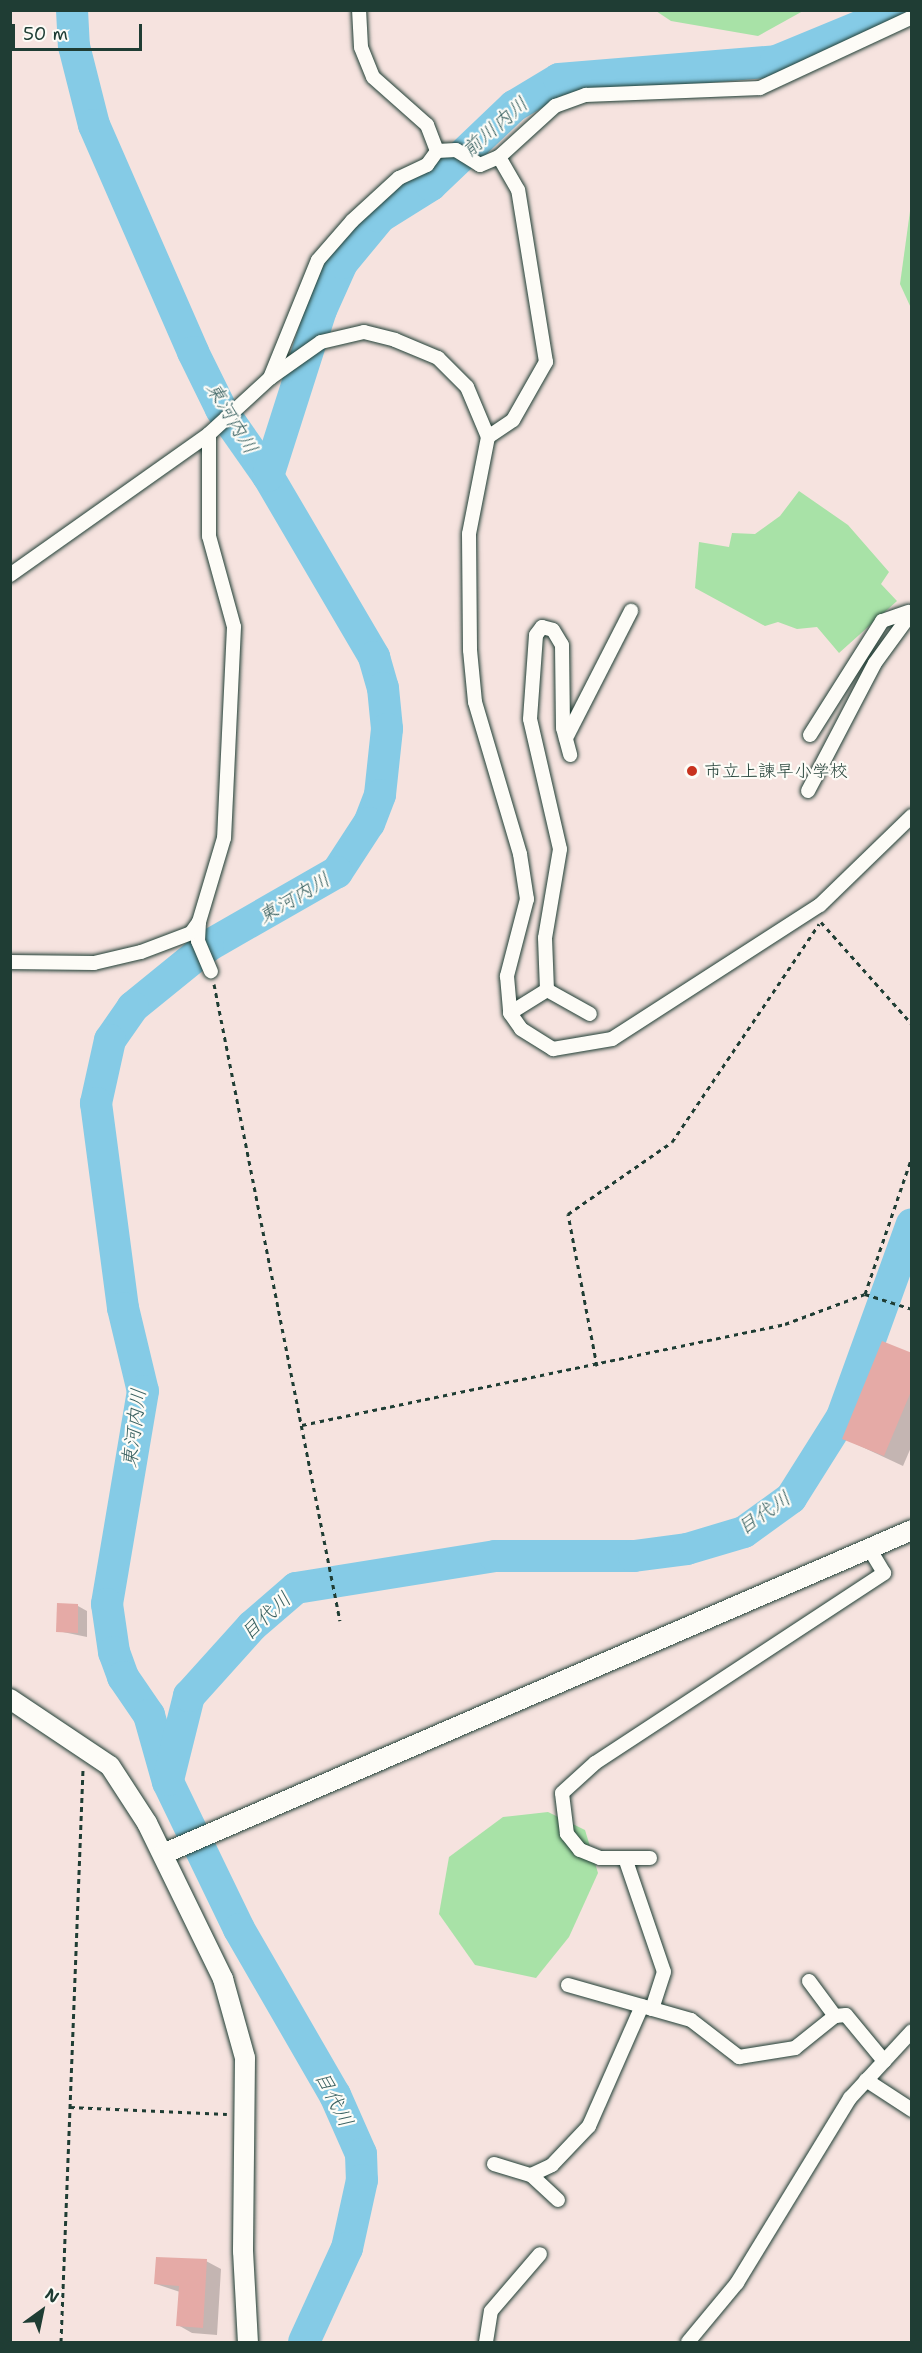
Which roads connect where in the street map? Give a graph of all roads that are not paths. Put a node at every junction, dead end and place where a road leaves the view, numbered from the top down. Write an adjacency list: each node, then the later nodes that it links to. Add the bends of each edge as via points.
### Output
1 (359, 10): 3 (street, via 361,47 373,77 427,125)
2 (912, 17): 4 (street, via 760,88 586,95 555,106)
3 (437, 151): 4 (street, via 456,150 480,165); 5 (street, via 427,165 399,178 352,220 318,260)
4 (499, 157): 7 (street, via 518,190 546,362 513,420)
5 (270, 378): 6 (street); 7 (street, via 321,342 364,332 395,340 438,358 467,387)
6 (213, 431): 8 (street); 16 (street, via 209,536 234,627 224,838)
7 (488, 437): 20 (street, via 469,534 466,593 475,702 520,854 527,899 507,976)
8 (10, 575)
9 (631, 611): 12 (street)
10 (910, 612): 11 (street, via 882,621); 14 (street)
11 (810, 735)
12 (566, 738): 13 (street); 19 (street, via 562,645 553,630 542,627 536,635 530,719 560,849 546,938)
13 (570, 754)
14 (808, 791)
15 (912, 816): 20 (street, via 820,905 612,1039 553,1049 521,1029)
16 (199, 922): 17 (street, via 191,933 141,952 94,963); 18 (street, via 198,940)
17 (10, 962)
18 (211, 971)
19 (547, 990): 20 (street); 21 (street)
20 (510, 1013)
21 (590, 1014)
22 (912, 1530): 23 (street)
23 (869, 1548): 25 (street); 26 (street, via 884,1573 595,1763 562,1793 567,1834 580,1850 600,1858)
24 (10, 1699): 25 (street, via 110,1766)
25 (168, 1851): 40 (street, via 223,1979 245,2058 248,2115 244,2306)
26 (625, 1858): 27 (street); 30 (street, via 664,1972)
27 (650, 1858)
28 (809, 1982): 31 (street)
29 (568, 1985): 30 (street)
30 (647, 2008): 31 (street, via 691,2020 739,2057 795,2048); 37 (street, via 589,2126 552,2165)
31 (835, 2016): 33 (street, via 846,2015)
32 (912, 2031): 33 (street)
33 (884, 2061): 34 (street)
34 (866, 2080): 35 (street); 42 (street, via 850,2098 737,2283)
35 (912, 2110)
36 (494, 2164): 37 (street)
37 (531, 2175): 38 (street)
38 (558, 2200)
39 (540, 2254): 41 (street, via 491,2312)
40 (248, 2343)
41 (486, 2343)
42 (688, 2343)

